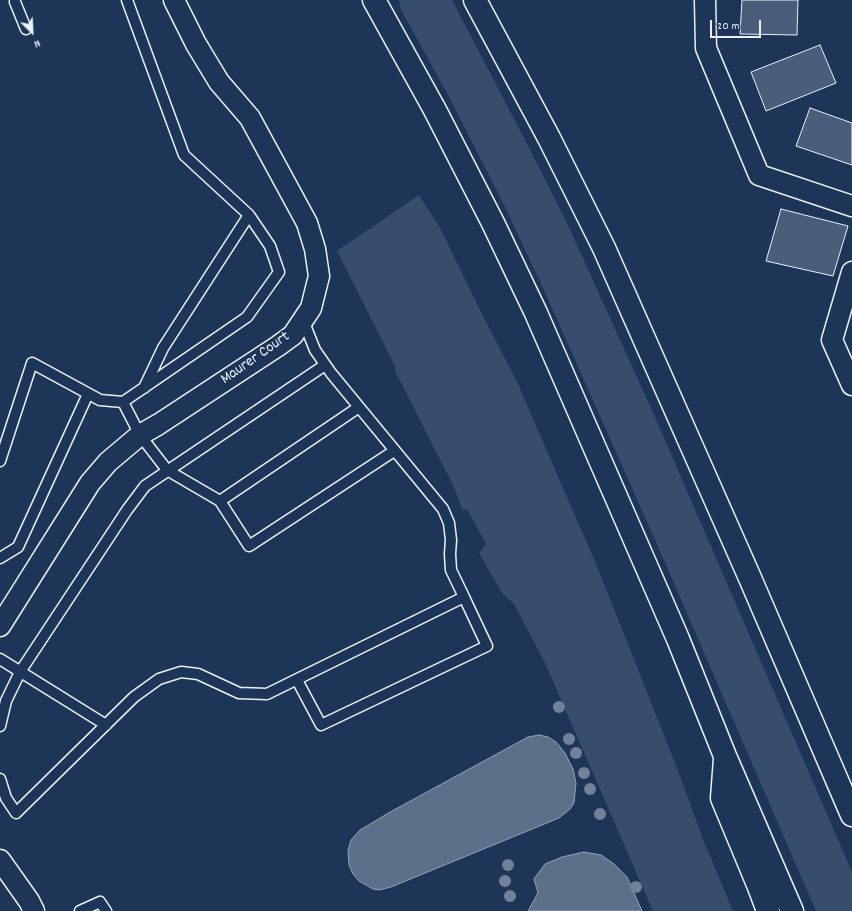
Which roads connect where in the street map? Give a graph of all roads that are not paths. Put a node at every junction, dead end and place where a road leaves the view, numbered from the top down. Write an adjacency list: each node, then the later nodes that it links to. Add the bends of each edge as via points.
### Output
1 (127, 0): 9 (lane, via 184,155)
2 (174, 0): 11 (street, Maurer Court, via 219,82 250,118 307,223 315,249 319,276 312,308)
3 (374, 0): 31 (highway, via 435,110 536,312 678,639)
4 (475, 0): 33 (highway, via 604,248)
5 (705, 0): 8 (street, via 706,48 759,175)
6 (16, 1): 7 (lane)
7 (26, 29)
8 (852, 206)
9 (249, 215): 14 (lane, via 163,348); 14 (lane, via 270,246 279,272 247,317)
10 (852, 272): 13 (street, via 832,340)
11 (303, 320): 12 (lane, via 315,350); 18 (street, Maurer Court, via 293,336)
12 (325, 365): 17 (lane); 21 (lane)
13 (852, 385)
14 (143, 388): 16 (lane)
15 (88, 394): 16 (lane, via 100,400); 20 (lane, via 32,362); 23 (lane, via 18,547)
16 (123, 402): 18 (lane)
17 (359, 407): 19 (lane); 22 (lane)
18 (140, 435): 21 (lane); 25 (street, Maurer Court, via 108,462 90,483)
19 (394, 451): 22 (lane, via 249,546); 24 (lane, via 443,509 449,523 451,570)
20 (0, 461)
21 (168, 470): 22 (lane); 27 (lane, via 144,486 126,510)
22 (220, 501)
23 (0, 558)
24 (464, 597): 28 (lane); 28 (lane, via 487,646 321,725)
25 (1, 620)
26 (0, 659): 27 (lane)
27 (20, 672): 29 (lane); 30 (lane, via 6,701)
28 (297, 680): 29 (lane, via 267,694 239,693 198,674 181,672 159,679 134,697)
29 (106, 725): 32 (lane, via 16,813 6,798)
30 (0, 726)
31 (725, 756): 38 (highway, via 722,798); 39 (highway)
32 (0, 779)
33 (852, 815)
34 (0, 860): 35 (street)
35 (34, 911)
36 (80, 911): 37 (lane, via 100,902)
37 (106, 911)
38 (768, 911)
39 (792, 911)

